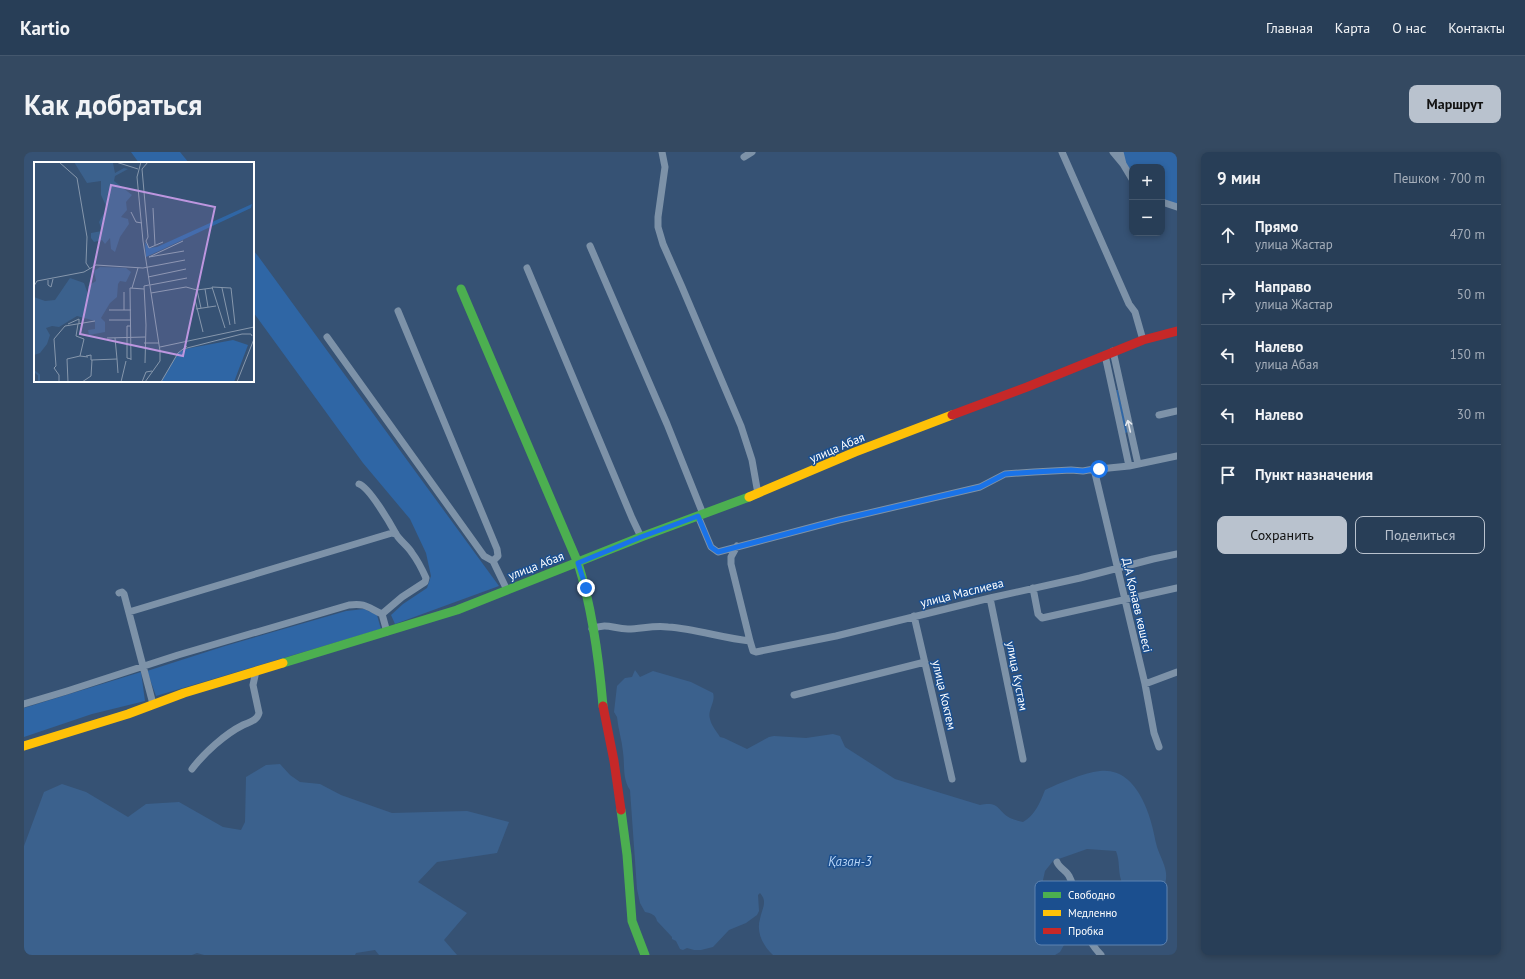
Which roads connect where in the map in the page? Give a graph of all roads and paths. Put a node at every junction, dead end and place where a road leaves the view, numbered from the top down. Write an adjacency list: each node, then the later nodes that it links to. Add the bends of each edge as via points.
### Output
1 (752, 152): 6 (street)
2 (1062, 152): 17 (street, via 1129,304 1135,312)
3 (1113, 152): 7 (street)
4 (1120, 152): 7 (street)
5 (663, 153): 26 (street, via 665,168 658,227 741,426 752,460)
6 (744, 157)
7 (1123, 164): 8 (street)
8 (1129, 174)
9 (1165, 203): 10 (street)
10 (1177, 207)
11 (590, 246): 27 (street, via 667,424)
12 (527, 268): 29 (street)
13 (461, 290): 33 (main road)
14 (398, 311): 32 (street, via 497,549 498,556)
15 (1177, 331): 17 (main road, улица Абая)
16 (327, 338): 32 (street, via 484,556)
17 (1143, 340): 18 (main road, улица Абая)
18 (1109, 353): 22 (street, one-way to 18); 23 (street); 26 (main road, улица Абая, via 856,452)
19 (1177, 411): 20 (street)
20 (1159, 415)
21 (1177, 456): 22 (street)
22 (1138, 464): 23 (street)
23 (1129, 466): 24 (street)
24 (1094, 469): 30 (street, via 1005,474 980,487); 34 (street, Д.А Қонаев көшесі)
25 (359, 484): 28 (street, via 369,492)
26 (758, 494): 27 (main road, улица Абая)
27 (701, 515): 29 (main road, улица Абая); 30 (street, via 714,550 718,552)
28 (396, 534): 41 (street, via 392,533); 42 (street, via 412,553 426,578 425,582)
29 (641, 537): 33 (main road, улица Абая)
30 (737, 546): 46 (street, via 731,557 731,564)
31 (1177, 554): 34 (street, улица Маслиева)
32 (493, 561): 37 (street)
33 (578, 563): 37 (main road, улица Абая); 44 (main road, via 586,588)
34 (1118, 568): 35 (street, улица Маслиева); 40 (street, Д.А Қонаев көшесі)
35 (1033, 588): 39 (street, улица Маслиева); 40 (street, via 1038,614 1042,618)
36 (1177, 588): 40 (street)
37 (507, 590): 45 (main road, улица Абая, via 457,610)
38 (119, 593): 41 (street, via 124,594)
39 (990, 598): 43 (street, улица Маслиева); 57 (street, улица Кустам)
40 (1125, 598): 51 (street, Д.А Қонаев көшесі)
41 (129, 612): 48 (street)
42 (382, 614): 45 (street); 48 (street, via 362,604 349,605)
43 (914, 616): 46 (street, улица Маслиева, via 762,652 753,651); 47 (street, улица Коктем)
44 (592, 629): 46 (street, via 603,625 628,629 667,626 732,640); 63 (main road, via 622,815 632,921)
45 (387, 632): 49 (main road, улица Абая)
46 (750, 641)
47 (925, 662): 52 (street); 59 (street, улица Коктем)
48 (143, 667): 53 (street); 54 (street)
49 (256, 671): 54 (main road, улица Абая); 58 (street, via 253,685 258,716 220,741)
50 (1177, 672): 51 (street)
51 (1145, 684): 56 (street, Д.А Қонаев көшесі)
52 (794, 695)
53 (24, 704)
54 (153, 704): 55 (main road, улица Абая)
55 (24, 746)
56 (1159, 747)
57 (1023, 759)
58 (192, 769)
59 (952, 779)
60 (1057, 862): 61 (street)
61 (1070, 881)
62 (1093, 945): 64 (street)
63 (645, 955)
64 (1101, 955)

